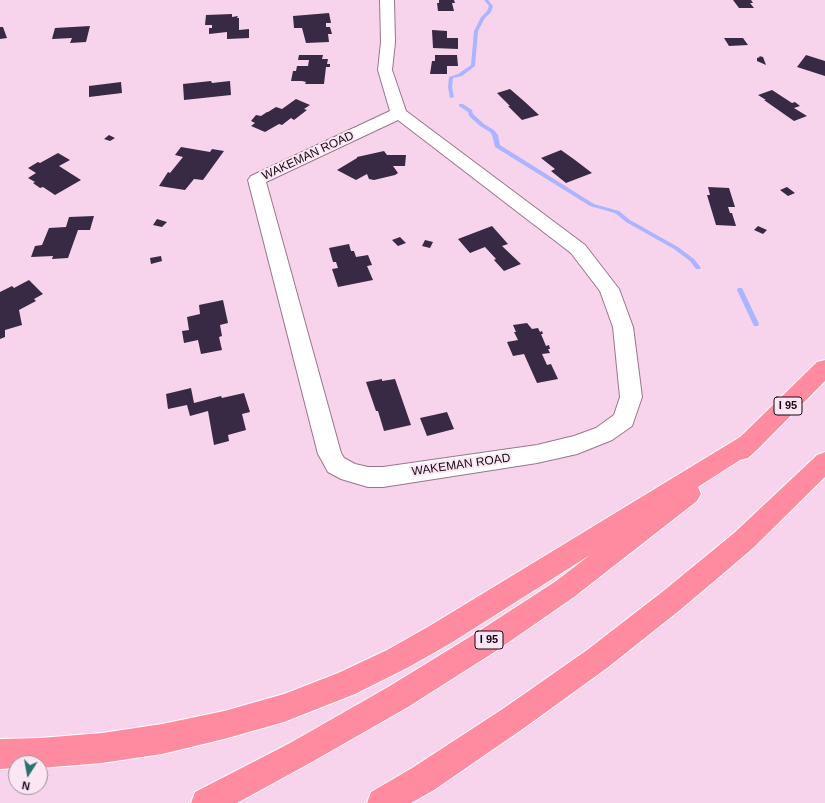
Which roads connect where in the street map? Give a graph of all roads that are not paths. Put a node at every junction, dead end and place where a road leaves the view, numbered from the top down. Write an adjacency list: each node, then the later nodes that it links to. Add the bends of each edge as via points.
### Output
1 (387, 0): 2 (street, via 388,42 385,70)
2 (399, 113): 2 (street, WAKEMAN ROAD, via 257,180 330,454 336,465 368,477 383,476 537,454 577,445 604,434 624,420 631,397 623,328 609,289 578,249)
3 (825, 368): 4 (highway, I 95)
4 (750, 442): 6 (highway, via 441,634 345,684 284,708 162,739 102,748); 7 (highway, I 95, via 696,489 633,538 565,589 486,642 300,753)
5 (825, 462): 8 (highway, via 737,546 597,659 423,779)
6 (0, 754)
7 (206, 803)
8 (382, 803)

